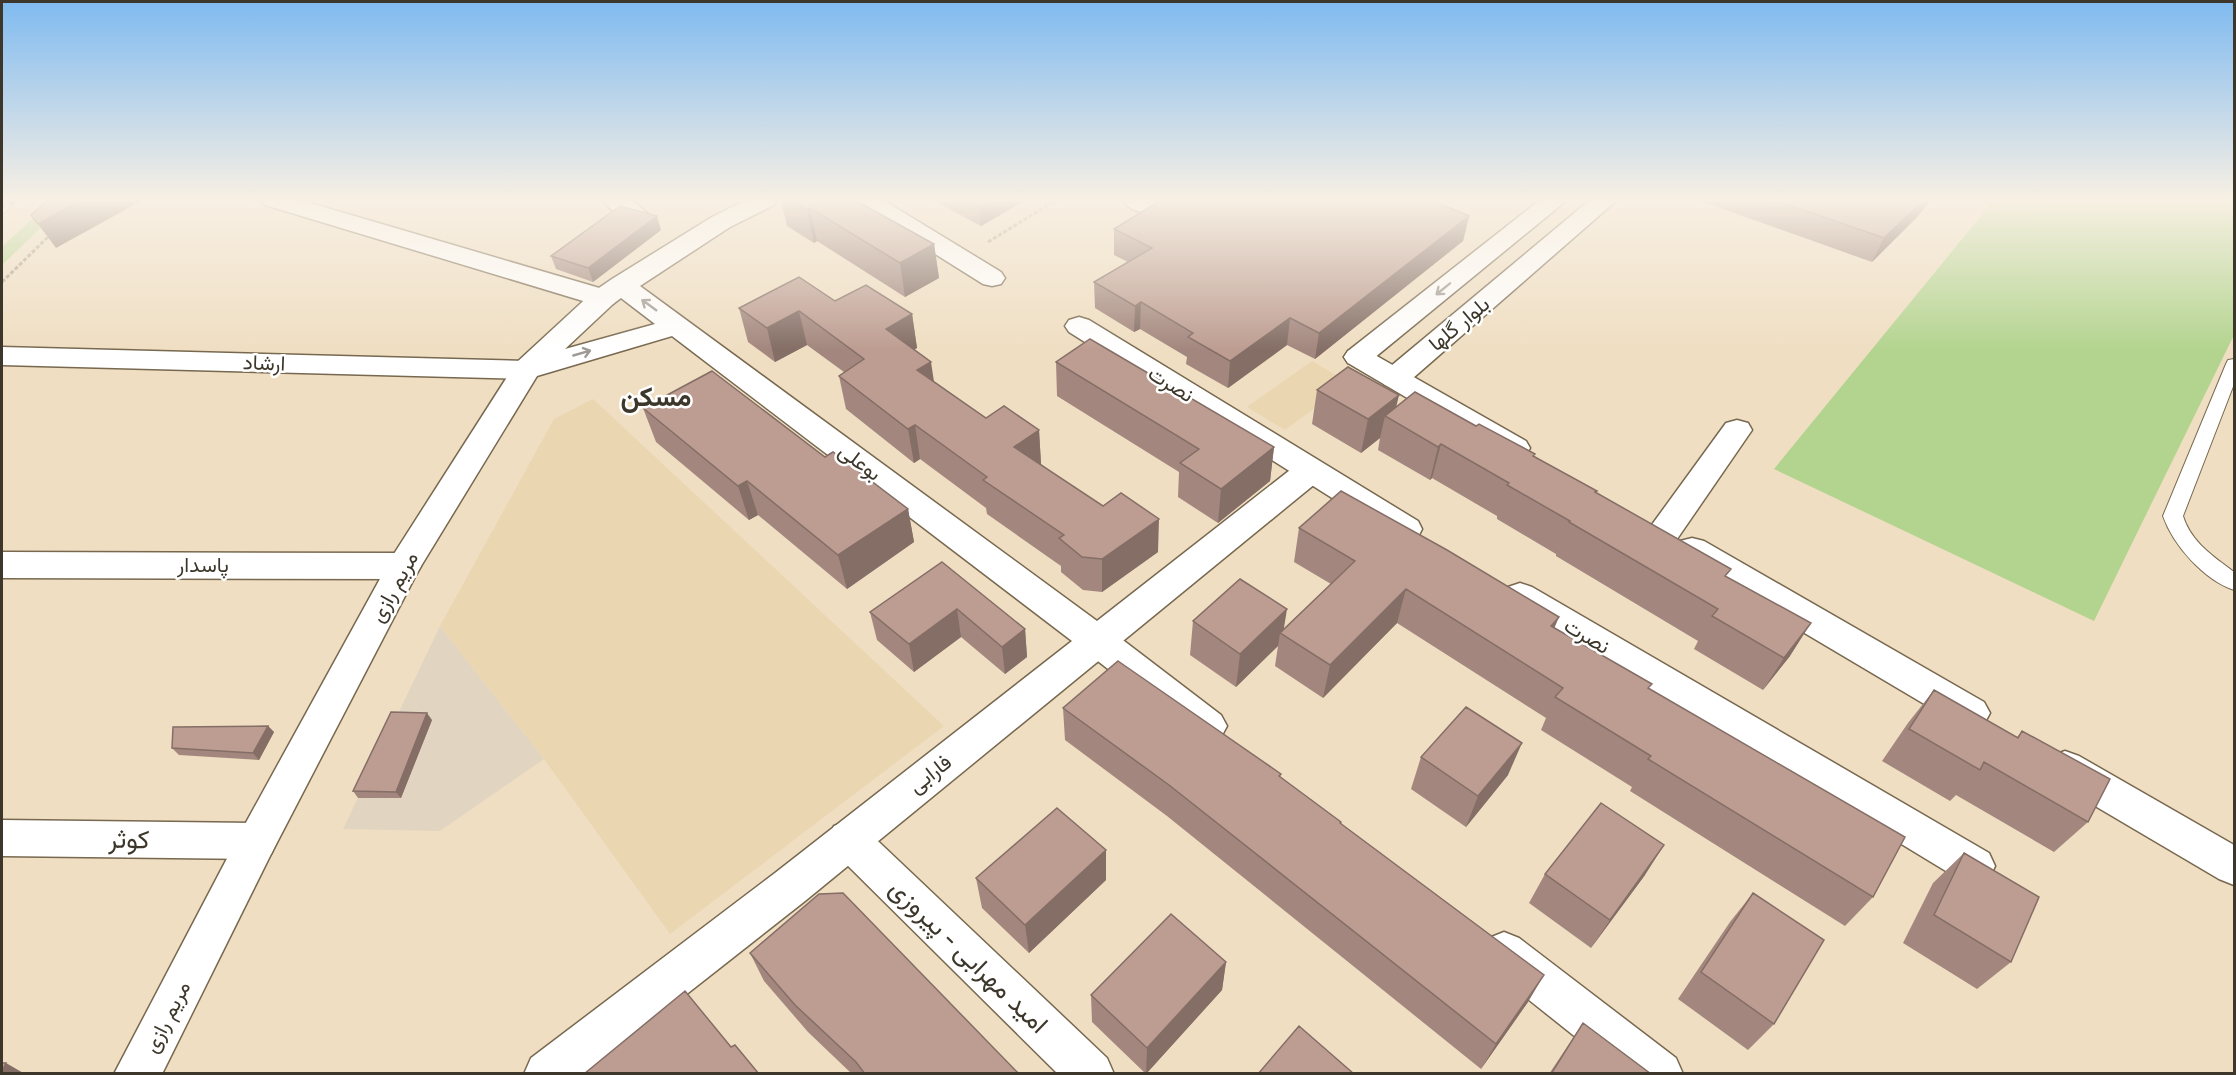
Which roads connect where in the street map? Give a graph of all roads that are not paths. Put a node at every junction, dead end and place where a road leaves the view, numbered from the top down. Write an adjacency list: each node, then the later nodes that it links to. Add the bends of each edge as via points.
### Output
1 (460, 250): 7 (street, بوعلی)
2 (677, 250): 7 (street, مریم رازی)
3 (947, 250): 6 (street)
4 (1492, 250): 13 (street, بلوار گلها, one-way to 13, via 1358,357)
5 (1546, 250): 13 (street, بلوار گلها)
6 (992, 278)
7 (612, 291): 8 (street, بوعلی, one-way to 7); 12 (street, مریم رازی)
8 (677, 326): 12 (street, ارشاد, one-way to 8); 24 (street, بوعلی)
9 (1079, 326): 16 (street, نصرت)
10 (2, 356): 12 (street, ارشاد)
11 (2235, 364): 23 (lane, via 2173,516 2176,530 2196,554)
12 (526, 370): 21 (street, مریم رازی)
13 (1395, 378): 15 (street)
14 (1737, 430): 18 (street)
15 (1539, 462)
16 (1310, 471): 19 (street, نصرت); 24 (street, فارابی)
17 (1632, 516): 18 (street)
18 (1663, 534): 25 (street)
19 (1432, 544)
20 (2, 565): 21 (street, پاسدار)
21 (404, 566): 30 (street, مریم رازی)
22 (1494, 581): 31 (street, نصرت)
23 (2235, 582)
24 (1098, 641): 26 (street, بوعلی); 29 (street, فارابی)
25 (2000, 730)
26 (1238, 749)
27 (2040, 753): 32 (street)
28 (2, 838): 30 (street, کوثر)
29 (848, 839): 35 (street, فارابی); 36 (street, امید مهرابی - پیروزی)
30 (257, 841): 34 (street, مریم رازی)
31 (1974, 866)
32 (2235, 867)
33 (1472, 929): 37 (street)
34 (137, 1074)
35 (546, 1074)
36 (1091, 1074)
37 (1660, 1074)

